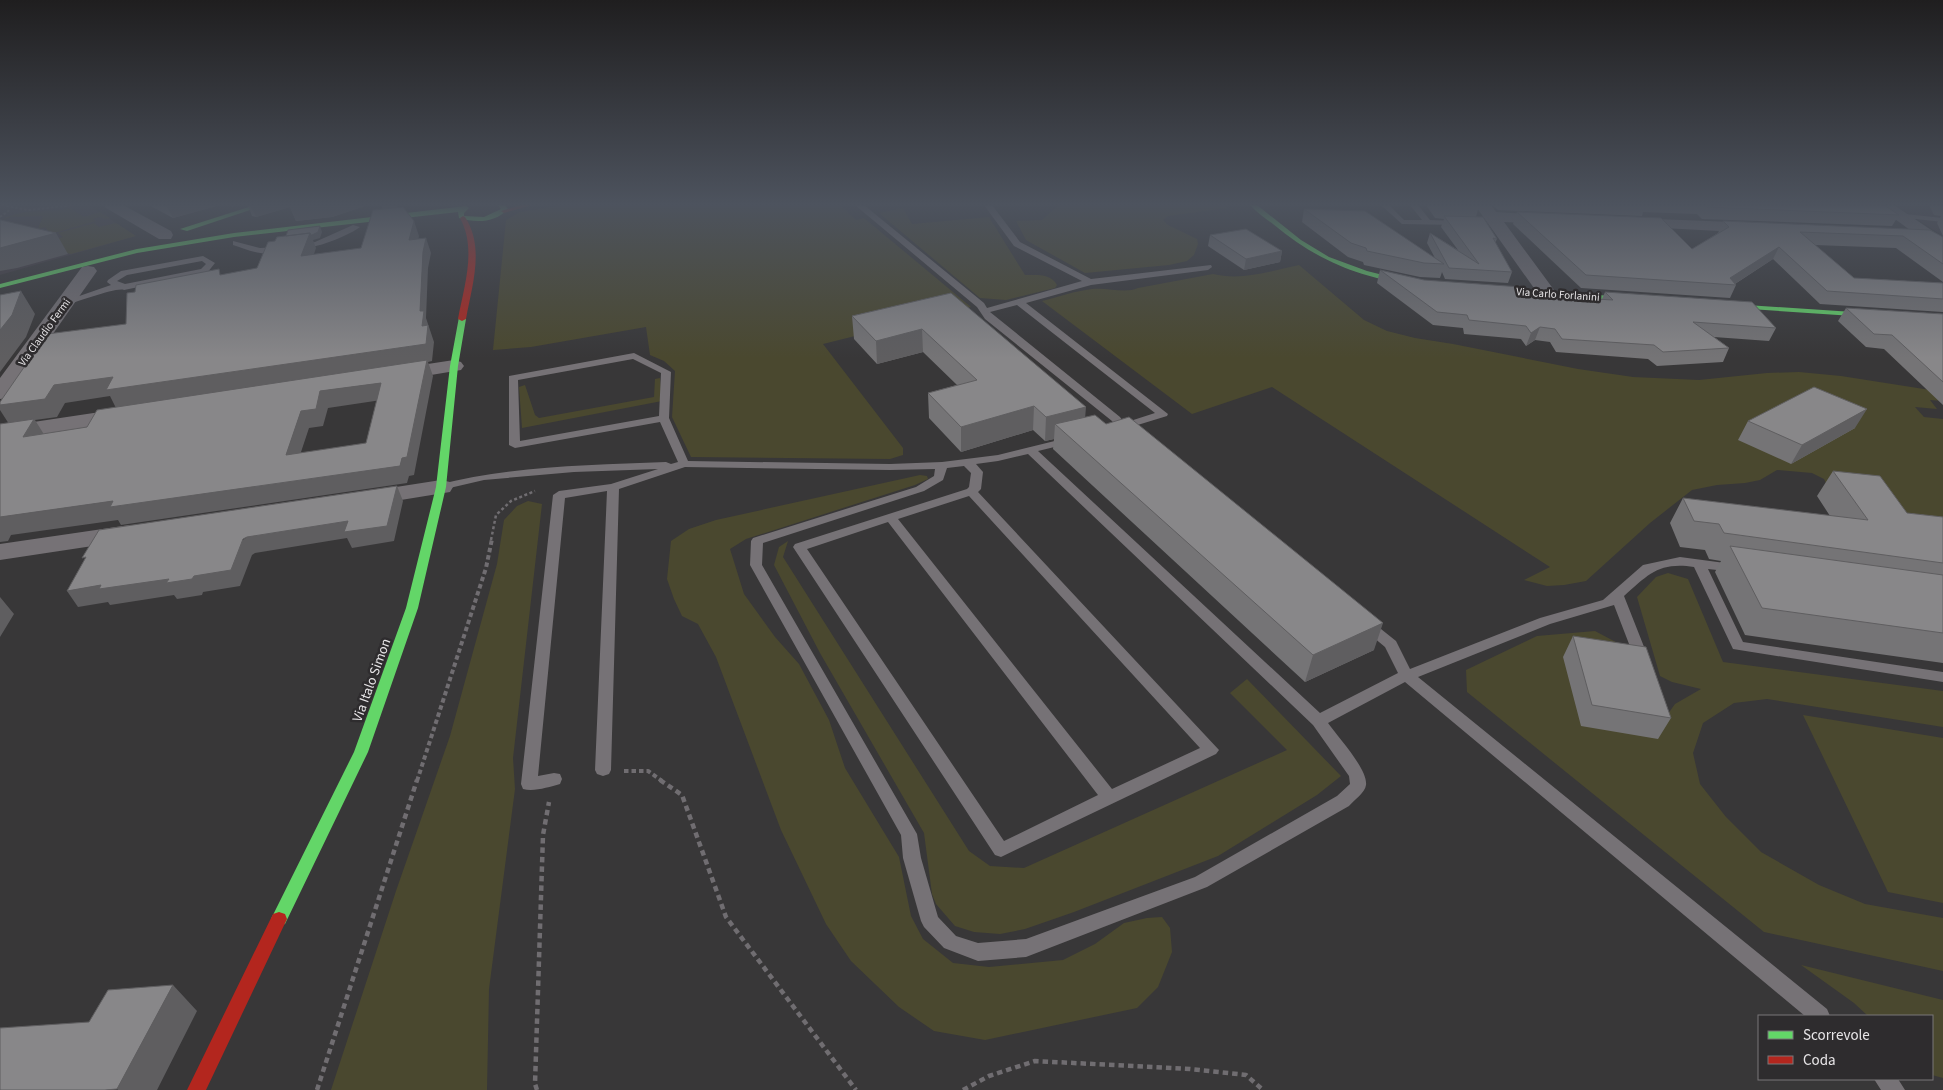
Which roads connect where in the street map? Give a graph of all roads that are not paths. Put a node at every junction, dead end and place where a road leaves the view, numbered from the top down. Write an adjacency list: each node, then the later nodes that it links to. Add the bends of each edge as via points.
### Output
1 (100, 256): 11 (street)
2 (121, 256): 11 (street)
3 (160, 256): 10 (street)
4 (472, 256): 25 (street, Via Italo Simon)
5 (921, 256): 23 (lane)
6 (1040, 256): 12 (lane)
7 (1323, 256): 15 (street, via 1378,277)
8 (1519, 256): 18 (street)
9 (1208, 267): 12 (lane)
10 (88, 271): 17 (street); 20 (street, Via Claudio Fermi)
11 (40, 275): 14 (street)
12 (1090, 282): 21 (lane)
13 (118, 284): 13 (lane, via 124,287 204,271 211,263 203,258 124,273 111,282); 20 (lane)
14 (0, 286)
15 (1430, 286)
16 (1478, 289): 18 (street, Via Carlo Forlanini)
17 (0, 294)
18 (1548, 294): 19 (street, Via Carlo Forlanini)
19 (1651, 300)
20 (66, 302): 27 (street, Via Claudio Fermi)
21 (1018, 302): 23 (lane); 30 (lane, via 1163,414)
22 (1709, 304): 24 (street)
23 (985, 311): 30 (lane, via 988,317)
24 (1943, 320)
25 (454, 366): 26 (street); 39 (street, Via Italo Simon)
26 (380, 377)
27 (0, 393)
28 (146, 412): 32 (street)
29 (664, 418): 29 (lane, via 515,445 513,378 634,356 666,372); 37 (lane)
30 (1122, 427): 31 (lane); 34 (lane)
31 (1103, 432)
32 (0, 434)
33 (1085, 436): 35 (lane)
34 (1137, 440)
35 (1030, 450): 36 (lane); 53 (lane)
36 (967, 462): 38 (lane); 41 (lane, via 977,472 975,489)
37 (684, 464): 38 (lane); 39 (lane, via 484,477); 40 (lane)
38 (942, 465): 53 (lane, via 938,478 920,488 757,541 756,565 909,834 912,858 930,921 950,942 978,952 1026,948 1201,882 1343,801 1358,786 1357,775)
39 (441, 487): 42 (street); 59 (street, Via Italo Simon, via 412,608 361,752)
40 (613, 487): 54 (lane); 55 (lane, via 559,495 529,784)
41 (971, 491): 43 (lane); 56 (lane, via 1211,750)
42 (338, 502)
43 (890, 517): 56 (lane); 56 (lane, via 799,547 1001,850)
44 (154, 529): 45 (street)
45 (0, 552)
46 (1699, 563): 47 (lane); 48 (lane, via 1680,561 1648,568); 52 (lane, via 1738,646)
47 (1748, 570)
48 (1618, 594): 50 (lane); 51 (lane, via 1608,603 1545,621)
49 (1352, 613): 51 (lane, via 1391,644)
50 (1647, 673)
51 (1406, 675): 53 (lane); 57 (lane)
52 (1943, 677)
53 (1318, 721)
54 (603, 770)
55 (554, 780)
56 (1109, 797)
57 (1819, 1015)
58 (1885, 1080): 60 (lane)
59 (196, 1090)
60 (1895, 1090)

